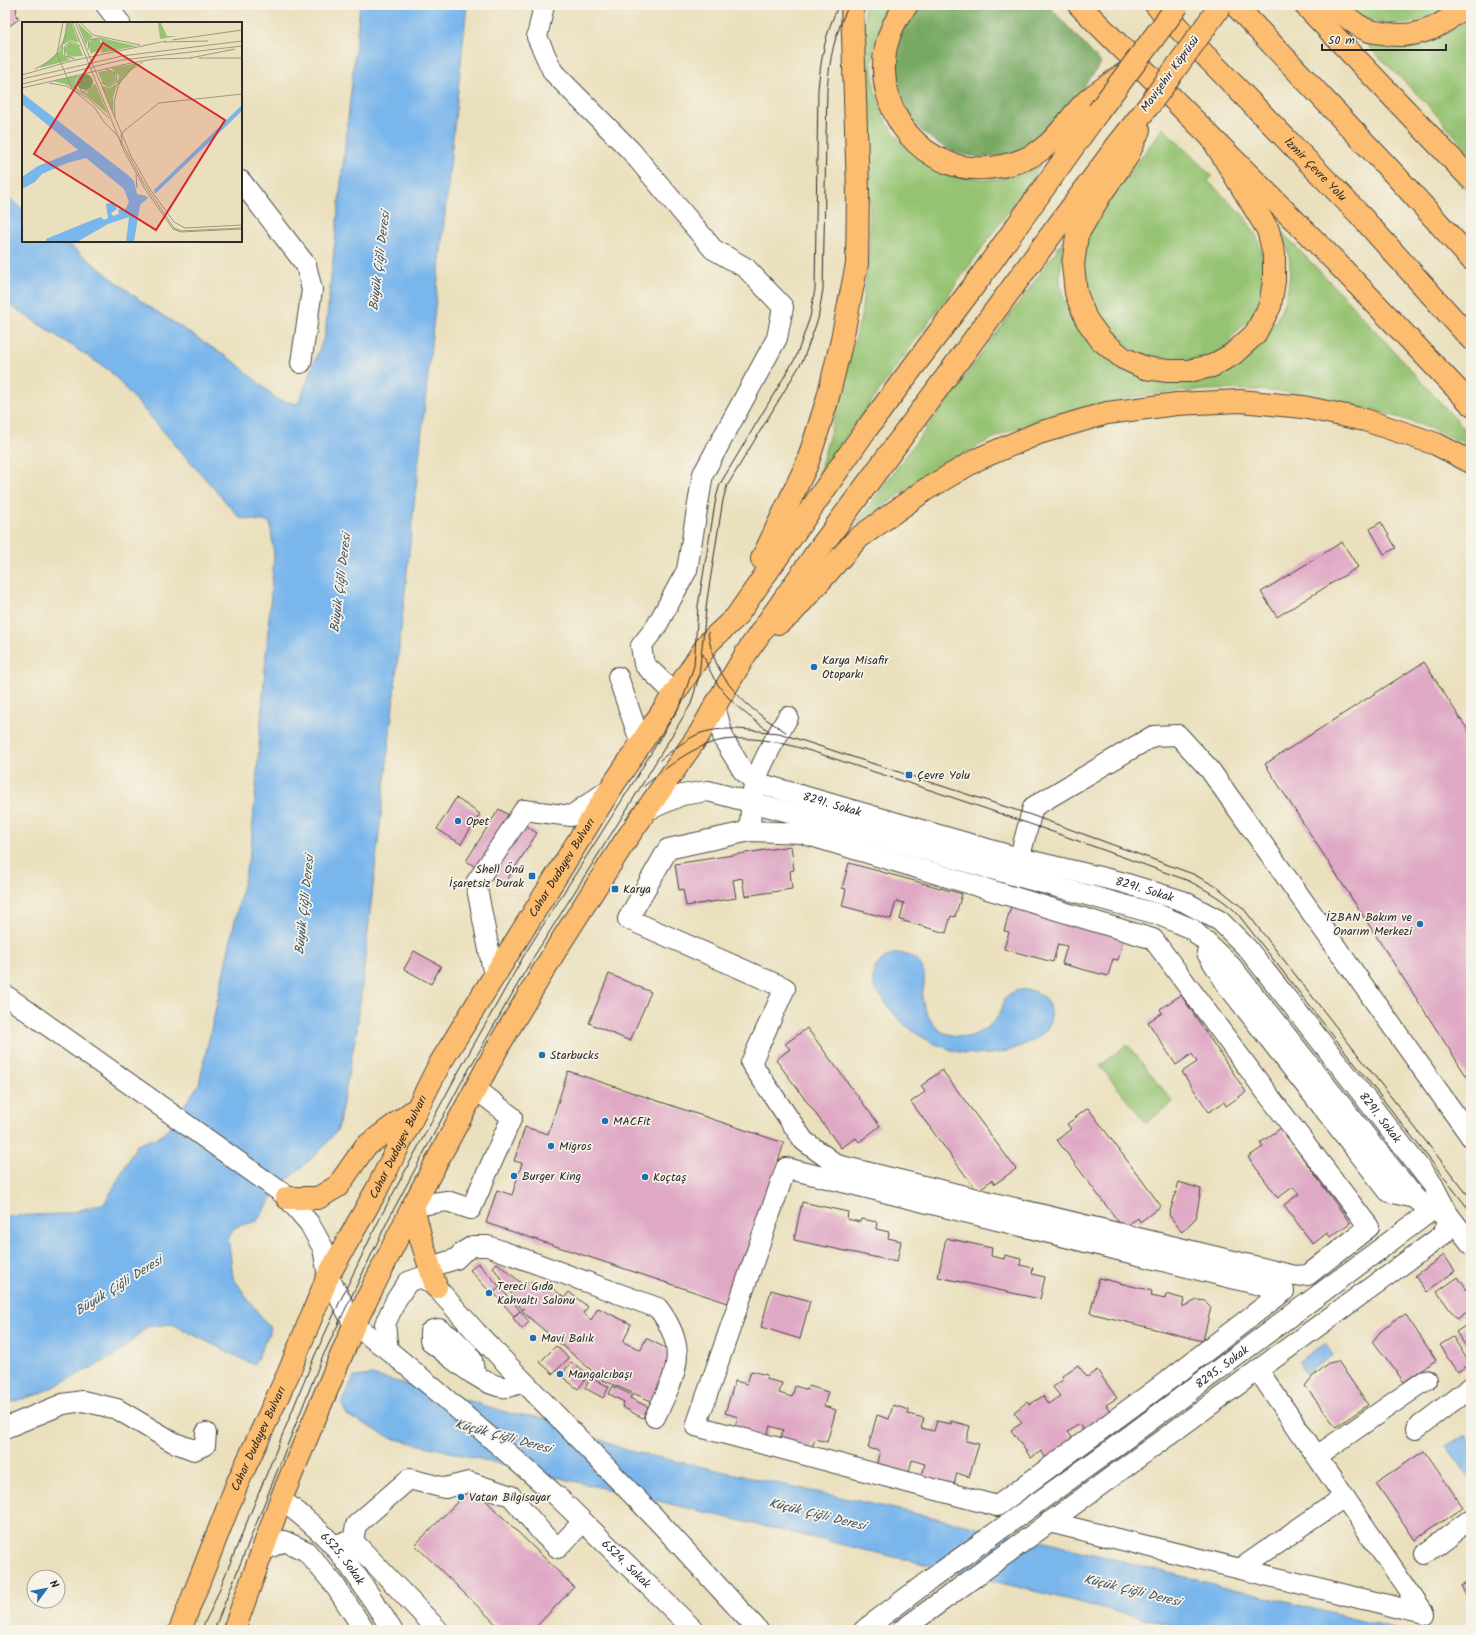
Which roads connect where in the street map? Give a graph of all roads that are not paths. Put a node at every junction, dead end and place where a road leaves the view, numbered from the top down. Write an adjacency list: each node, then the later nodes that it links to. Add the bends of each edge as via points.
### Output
1 (106, 5): 14 (street)
2 (544, 5): 29 (street, via 537,38 553,72 631,150 713,249 746,268 783,307 777,338 703,474 687,570 656,627 641,646 644,664)
3 (852, 5): 26 (main road, via 858,191 857,264 827,401 807,464)
4 (907, 5): 16 (main road, via 897,16 887,39 884,64 886,93 898,120 911,137 927,152 947,163 973,168 1020,161 1054,140)
5 (1066, 5): 15 (main road)
6 (1079, 5): 15 (main road)
7 (1156, 5): 22 (main road, İzmir Çevre Yolu, via 1359,214)
8 (1178, 5): 16 (main road, bridge, via 1131,70)
9 (1221, 5): 18 (main road, Mavişehir Köprüsü, bridge, via 1150,104)
10 (1234, 5): 21 (main road)
11 (1305, 5): 19 (main road)
12 (1332, 5): 13 (main road, via 1367,30 1407,36 1430,30 1453,18)
13 (1465, 5)
14 (119, 22)
15 (1097, 24): 17 (main road)
16 (1094, 106): 26 (main road, via 981,276 865,430)
17 (1213, 140): 18 (main road, via 1268,230 1274,254 1274,280 1270,306 1255,334 1233,354 1212,366 1188,371 1145,368 1123,358 1100,340 1086,319 1076,293 1073,265 1077,235); 24 (main road, via 1334,260)
18 (1123, 150): 27 (main road, via 814,556)
19 (1471, 179)
20 (242, 182): 23 (street, via 306,265 312,290)
21 (1471, 259)
22 (1471, 339)
23 (301, 363)
24 (1471, 404)
25 (1471, 462): 27 (main road, via 1429,441 1365,420 1303,407 1240,402 1177,404 1107,413 1039,433 985,456 925,490 857,539 791,614)
26 (736, 617): 29 (main road, Cahar Dudayev Bulvarı, via 709,642)
27 (747, 652): 30 (main road)
28 (618, 677): 32 (street)
29 (675, 694): 32 (main road, Cahar Dudayev Bulvarı)
30 (715, 706): 33 (street, 8291. Sokak, via 724,740 743,771); 36 (main road, via 700,733)
31 (788, 717): 33 (street)
32 (641, 744): 34 (main road, Cahar Dudayev Bulvarı)
33 (755, 782): 35 (street); 38 (street, 8291. Sokak)
34 (611, 788): 39 (main road, Cahar Dudayev Bulvarı); 39 (street, via 571,816 524,810 476,883)
35 (752, 803): 36 (street, 8291. Sokak, via 708,791 682,795); 37 (street); 38 (street, 8291. Sokak)
36 (648, 810): 41 (main road, via 625,841 560,944 499,1045)
37 (750, 831): 37 (street, via 668,849 628,919 785,988 751,1063 804,1141 837,1165 1295,1276 1308,1275 1370,1227 1153,939 801,833)
38 (1017, 867): 43 (street, via 1033,807 1153,736 1178,735 1210,770); 46 (street, 8291. Sokak, via 1156,914 1192,929 1231,966 1415,1198); 46 (street, 8291. Sokak, via 1121,882 1183,901 1220,921 1247,948 1433,1185)
39 (494, 976): 42 (main road, Cahar Dudayev Bulvarı, via 439,1065)
40 (5, 995): 44 (street)
41 (476, 1089): 45 (main road); 45 (street, via 512,1117 471,1209 447,1201)
42 (418, 1108): 44 (main road, via 366,1147 338,1186 318,1198); 49 (main road, Cahar Dudayev Bulvarı, via 376,1191)
43 (1471, 1137)
44 (289, 1200): 49 (street, via 309,1223 323,1248)
45 (413, 1206): 48 (main road); 51 (main road)
46 (1440, 1213): 47 (street, 8291. Sokak); 53 (street, 8295. Sokak, via 1444,1234); 58 (street, 8295. Sokak)
47 (1471, 1244)
48 (430, 1267): 50 (main road); 61 (street, via 456,1259 473,1246 488,1246 658,1308 674,1333 677,1354 674,1376)
49 (328, 1276): 51 (street); 76 (main road, Cahar Dudayev Bulvarı, via 289,1372 237,1484)
50 (436, 1287): 52 (street, via 422,1277 408,1282 396,1300 386,1324); 57 (street)
51 (354, 1326): 52 (street, 6524. Sokak); 67 (main road)
52 (388, 1350): 69 (street, 6524. Sokak, via 558,1497)
53 (1258, 1370): 65 (street); 70 (street, 8295. Sokak)
54 (475, 1375): 57 (street, via 503,1387)
55 (1174, 1376): 55 (street, via 997,1506 696,1426 786,1168 1284,1291); 58 (street); 60 (street)
56 (1426, 1380): 65 (street)
57 (523, 1381): 82 (street, via 658,1521)
58 (1199, 1385): 60 (street, 8295. Sokak)
59 (1471, 1387): 63 (street)
60 (1174, 1403): 83 (street, 8295. Sokak)
61 (656, 1417)
62 (5, 1428): 64 (street, via 63,1404 83,1401 117,1409 173,1442 194,1450 205,1445)
63 (1416, 1429)
64 (206, 1433)
65 (1317, 1456): 66 (street)
66 (1344, 1497): 75 (street); 75 (street, via 1424,1614)
67 (281, 1499): 72 (street, 6525. Sokak); 73 (main road)
68 (1471, 1519): 74 (street)
69 (583, 1522): 71 (street, via 558,1548 511,1496 469,1482 445,1488 409,1479 356,1525); 81 (street, 6524. Sokak)
70 (1044, 1526): 75 (street); 84 (street, 8295. Sokak)
71 (353, 1541): 72 (street); 80 (street)
72 (332, 1544): 79 (street, 6525. Sokak)
73 (263, 1551): 77 (main road); 78 (street, 6525. Sokak, via 284,1541 306,1551 334,1584)
74 (1425, 1554)
75 (1240, 1569)
76 (180, 1630)
77 (234, 1630)
78 (364, 1630)
79 (392, 1630)
80 (438, 1630)
81 (694, 1630)
82 (758, 1630)
83 (864, 1630)
84 (902, 1630)

